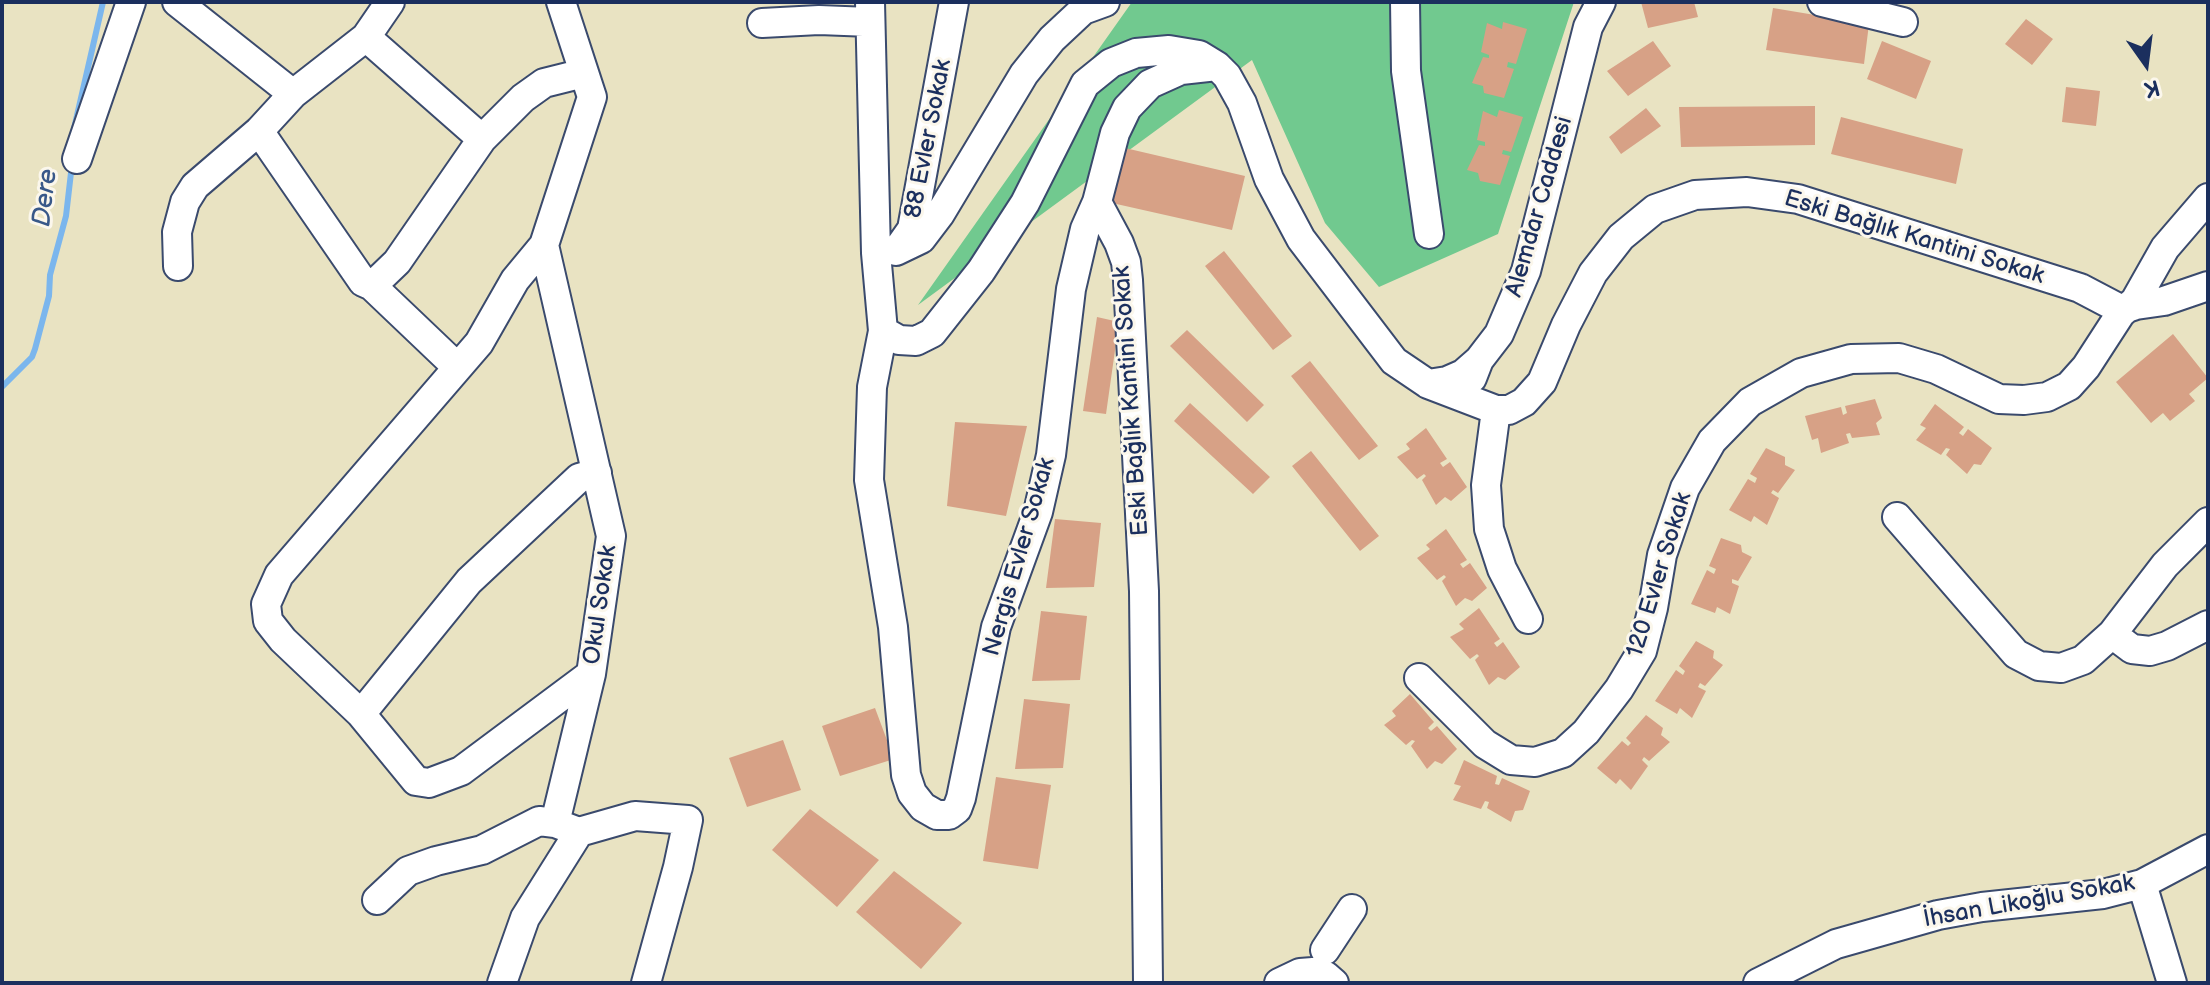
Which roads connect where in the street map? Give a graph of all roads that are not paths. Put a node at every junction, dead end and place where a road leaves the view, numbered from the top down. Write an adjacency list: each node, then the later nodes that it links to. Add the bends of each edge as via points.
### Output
1 (131, 2): 19 (street)
2 (177, 2): 16 (street)
3 (390, 2): 13 (street)
4 (561, 2): 15 (street)
5 (954, 2): 24 (street, 88 Evler Sokak, via 912,229)
6 (1105, 2): 24 (street, via 1083,10 1052,39 1017,85 921,239)
7 (1405, 2): 22 (street, via 1406,71)
8 (1601, 2): 30 (street, Alemdar Caddesi, via 1588,27 1526,271 1499,334)
9 (1822, 2): 11 (street)
10 (870, 12): 12 (street); 24 (street)
11 (1903, 22)
12 (762, 23)
13 (366, 37): 16 (street); 18 (street)
14 (1217, 66): 21 (street, via 1181,70 1150,84 1127,108); 29 (street, via 1199,55 1169,50 1136,53 1111,63 1085,84 1025,203 932,333 916,341); 32 (street, via 1242,103 1269,179 1301,239 1394,361)
15 (584, 73): 18 (street, via 544,83); 23 (street, via 592,97)
16 (293, 94): 17 (street)
17 (259, 131): 25 (street, via 195,186 185,202 177,232); 26 (street, via 363,282)
18 (482, 139): 26 (street, via 397,262)
19 (77, 159)
20 (2208, 198): 28 (street, 120 Evler Sokak, via 2165,248)
21 (1097, 202): 29 (street, Nergis Evler Sokak, via 1071,289 1051,455 1038,512 996,627 961,798 949,815 923,807 906,775 893,627 869,480 872,387); 51 (street, Eski Bağlık Kantini Sokak, via 1126,262 1144,622)
22 (1429, 234)
23 (544, 245): 31 (street); 34 (street, Okul Sokak)
24 (886, 252): 29 (street)
25 (178, 266)
26 (372, 286): 31 (street)
27 (2208, 286): 28 (street)
28 (2127, 308): 33 (street, Eski Bağlık Kantini Sokak, via 2080,288 1798,199 1747,192 1695,195 1655,209 1621,237 1593,273 1542,382 1509,410); 41 (street, 120 Evler Sokak, via 2069,386 2047,397 1999,399 1899,358 1851,359 1801,373 1750,402 1712,441 1685,488 1662,555 1642,651 1586,732 1563,753 1535,762 1511,760 1485,744)
29 (883, 331)
30 (1479, 360): 32 (street, via 1463,374); 33 (street, via 1472,389)
31 (457, 367): 42 (street, via 279,575 266,604 268,621 283,640)
32 (1428, 384): 33 (street)
33 (1488, 407): 37 (street, via 1489,529)
34 (597, 473): 40 (street, Okul Sokak, via 611,536); 42 (street, via 579,478 469,581)
35 (1897, 517): 39 (street, via 2016,654 2039,666 2061,668 2083,660)
36 (2208, 522): 39 (street, via 2165,565)
37 (1528, 619)
38 (2208, 625): 39 (street, via 2150,651 2132,649)
39 (2112, 634)
40 (591, 674): 42 (street, via 461,771 429,783 416,781); 43 (street, Okul Sokak)
41 (1419, 678)
42 (361, 714)
43 (567, 827): 46 (street, via 539,821 482,850 408,871); 49 (street, Okul Sokak); 50 (street, via 635,816 688,820)
44 (2208, 849): 45 (street, İhsan Likoğlu Sokak)
45 (2142, 884): 54 (street, İhsan Likoğlu Sokak, via 2103,894 1938,915 1836,944); 55 (street)
46 (377, 900)
47 (1352, 909): 48 (street)
48 (1325, 950)
49 (502, 983)
50 (646, 983)
51 (1148, 983)
52 (1279, 983): 53 (street, via 1313,972)
53 (1334, 983)
54 (1758, 983)
55 (2172, 983)

